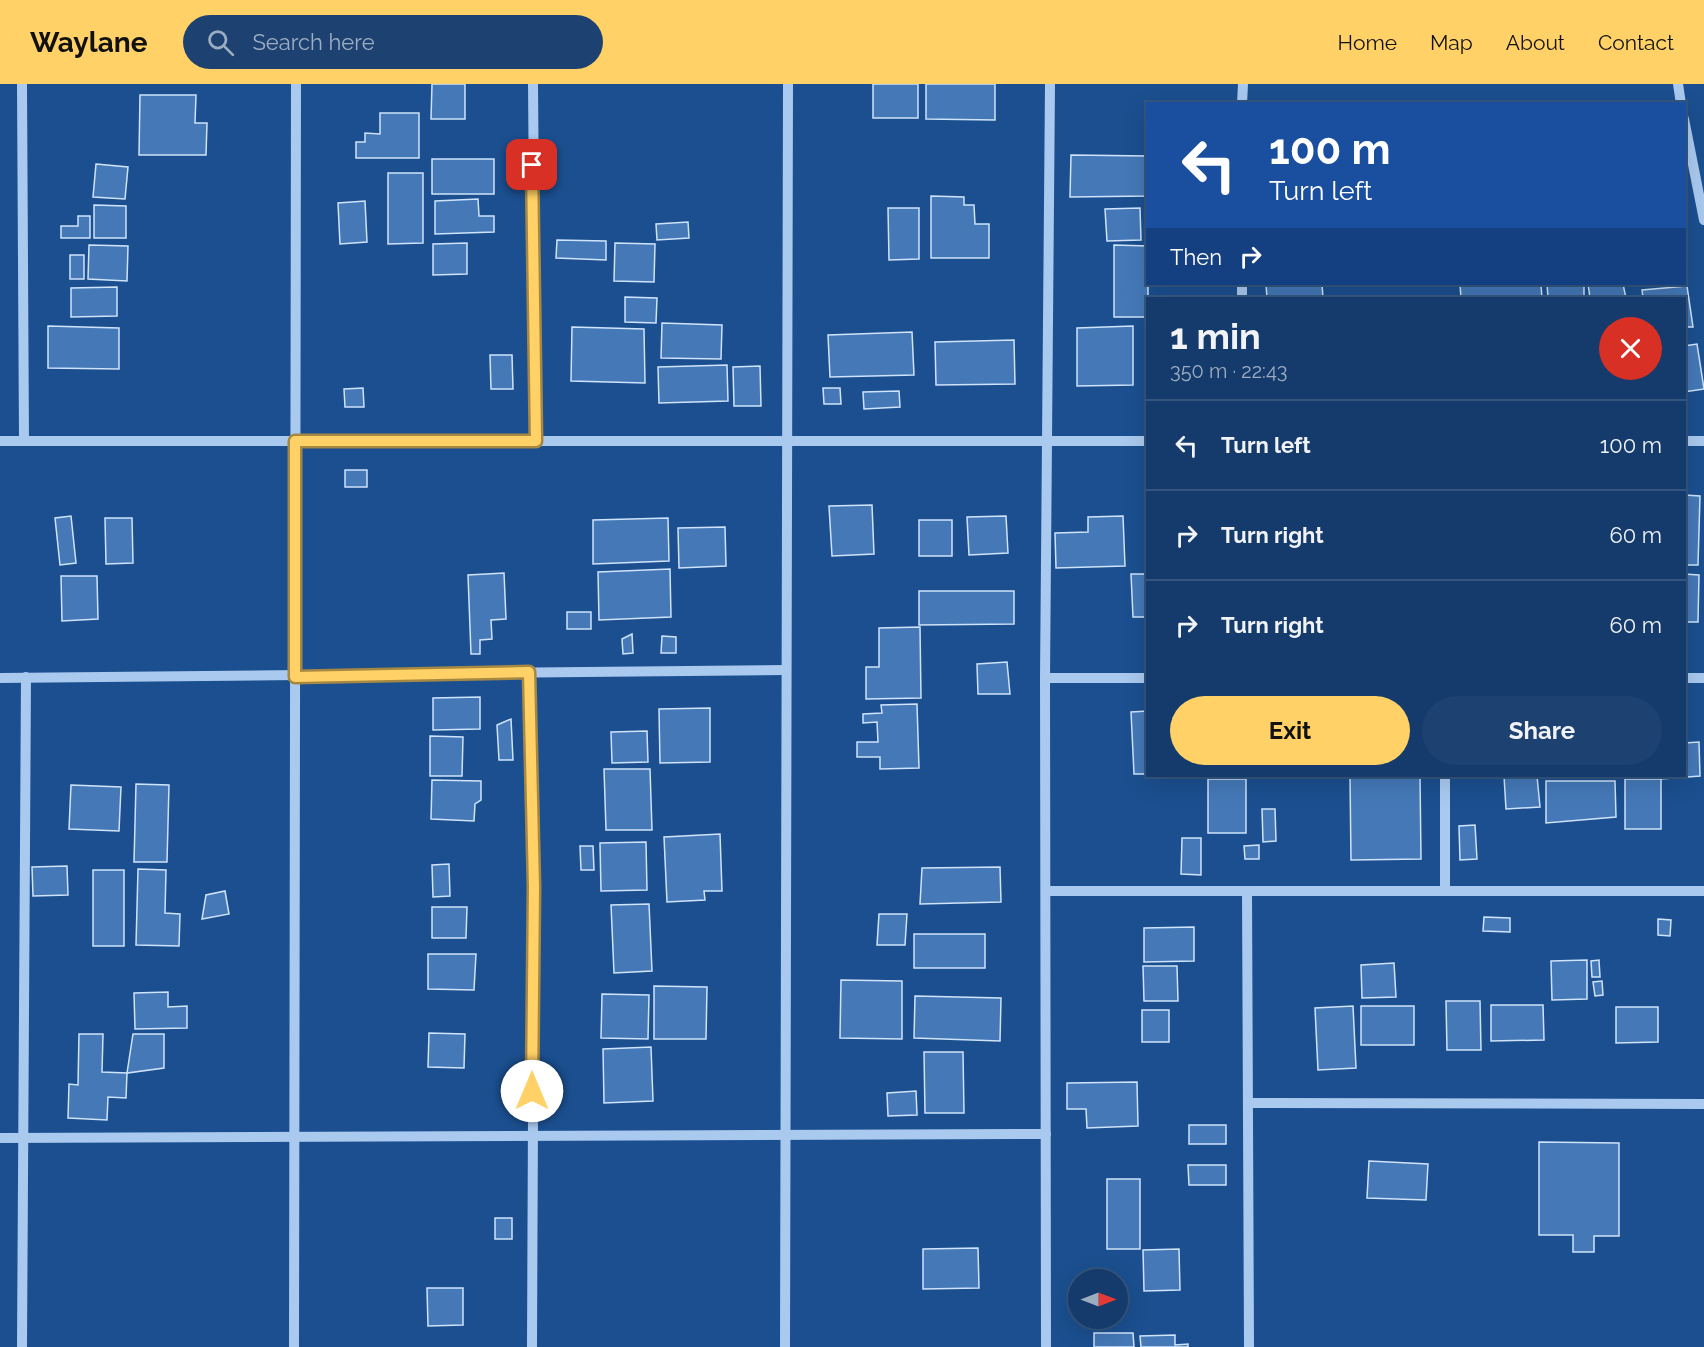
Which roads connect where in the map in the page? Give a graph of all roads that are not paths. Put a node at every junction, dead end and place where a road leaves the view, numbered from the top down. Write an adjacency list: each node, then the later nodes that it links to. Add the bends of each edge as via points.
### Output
1 (22, 84): 13 (street)
2 (296, 84): 14 (street)
3 (533, 84): 15 (street)
4 (788, 84): 16 (street)
5 (1050, 84): 17 (street)
6 (1243, 84): 8 (street)
7 (1677, 84): 9 (street)
8 (1242, 102)
9 (1681, 102)
10 (1686, 134): 11 (street)
11 (1704, 220)
12 (0, 441): 13 (street)
13 (24, 441): 14 (street)
14 (295, 441): 15 (street); 24 (street)
15 (536, 441): 16 (street)
16 (787, 441): 17 (street); 21 (street)
17 (1046, 441): 18 (street); 26 (street)
18 (1146, 441)
19 (1686, 441): 20 (street)
20 (1704, 441)
21 (786, 670): 22 (street); 38 (street)
22 (529, 672): 24 (street); 39 (street, via 534,887)
23 (26, 677): 24 (street); 25 (street); 42 (street)
24 (295, 677): 40 (street)
25 (0, 678)
26 (1045, 678): 27 (street); 31 (street)
27 (1146, 678)
28 (1686, 678): 29 (street)
29 (1704, 678)
30 (1445, 777): 33 (street)
31 (1046, 891): 32 (street); 37 (street)
32 (1247, 891): 33 (street); 35 (street)
33 (1445, 891): 34 (street)
34 (1704, 891)
35 (1250, 1103): 36 (street); 48 (street)
36 (1704, 1104)
37 (1046, 1134): 38 (street); 47 (street)
38 (785, 1135): 39 (street); 46 (street)
39 (532, 1136): 40 (street); 45 (street)
40 (294, 1137): 42 (street); 44 (street)
41 (0, 1138): 42 (street)
42 (23, 1138): 43 (street)
43 (22, 1347)
44 (294, 1347)
45 (532, 1347)
46 (784, 1347)
47 (1046, 1347)
48 (1249, 1347)

